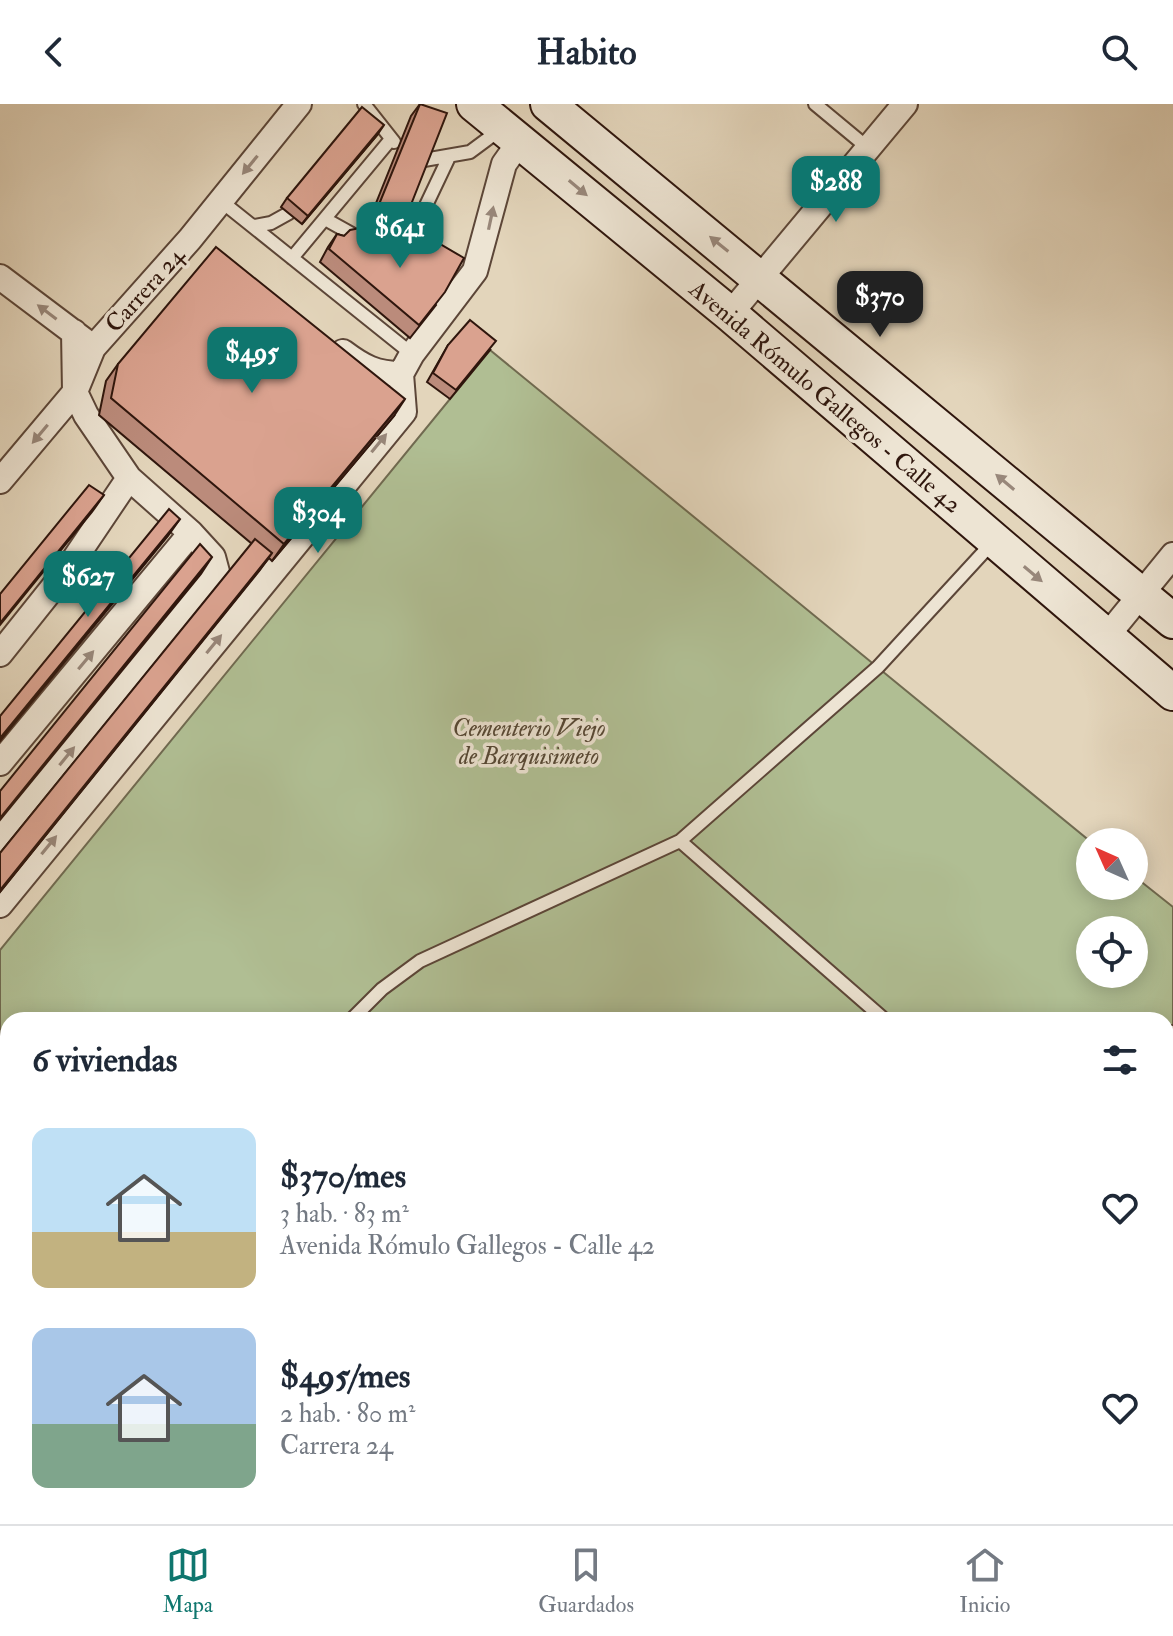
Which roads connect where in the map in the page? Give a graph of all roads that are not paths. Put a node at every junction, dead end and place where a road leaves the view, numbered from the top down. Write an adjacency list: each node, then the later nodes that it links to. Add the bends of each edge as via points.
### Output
1 (299, 104): 11 (street, Carrera 24, one-way to 11)
2 (474, 104): 7 (street, Avenida Rómulo Gallegos - Calle 42)
3 (548, 104): 19 (street, Avenida Rómulo Gallegos - Calle 42, one-way to 3)
4 (815, 104): 8 (lane)
5 (905, 104): 8 (street)
6 (366, 113): 13 (lane, via 395,144)
7 (513, 134): 9 (lane); 20 (street, Avenida Rómulo Gallegos - Calle 42, one-way to 20); 24 (street, one-way to 7, via 475,271)
8 (868, 148): 19 (street)
9 (449, 157): 10 (lane); 13 (lane, via 411,237 400,247 380,249)
10 (424, 160)
11 (221, 201): 14 (lane); 15 (street, Carrera 24)
12 (289, 213): 14 (lane)
13 (325, 219): 17 (lane)
14 (254, 226): 17 (lane)
15 (190, 239): 16 (street); 23 (street, Carrera 24)
16 (213, 255)
17 (292, 258): 24 (lane)
18 (0, 277): 21 (street, one-way to 18)
19 (760, 277): 20 (street); 31 (street, Avenida Rómulo Gallegos - Calle 42, one-way to 19)
20 (730, 314): 29 (street, Avenida Rómulo Gallegos - Calle 42)
21 (74, 332): 23 (street); 25 (street)
22 (326, 339): 24 (street, via 380,374)
23 (93, 348): 25 (street, Carrera 24)
24 (407, 364): 39 (street, one-way to 24, via 404,412)
25 (75, 392): 26 (street); 27 (street, Carrera 24, one-way to 27)
26 (129, 478): 28 (street); 34 (street, via 67,570)
27 (0, 481)
28 (191, 533): 36 (street, one-way to 28); 37 (street, one-way to 28, via 217,572 213,557)
29 (994, 541): 33 (street, Avenida Rómulo Gallegos - Calle 42, one-way to 33); 38 (lane, via 878,667)
30 (1173, 555): 31 (street)
31 (1141, 595): 32 (street, Avenida Rómulo Gallegos - Calle 42); 33 (street)
32 (1173, 621)
33 (1107, 636): 35 (street, Avenida Rómulo Gallegos - Calle 42)
34 (0, 654)
35 (1173, 693)
36 (0, 763)
37 (0, 839)
38 (680, 841): 40 (lane, via 420,961); 41 (lane)
39 (0, 905)
40 (359, 1012)
41 (876, 1012)

